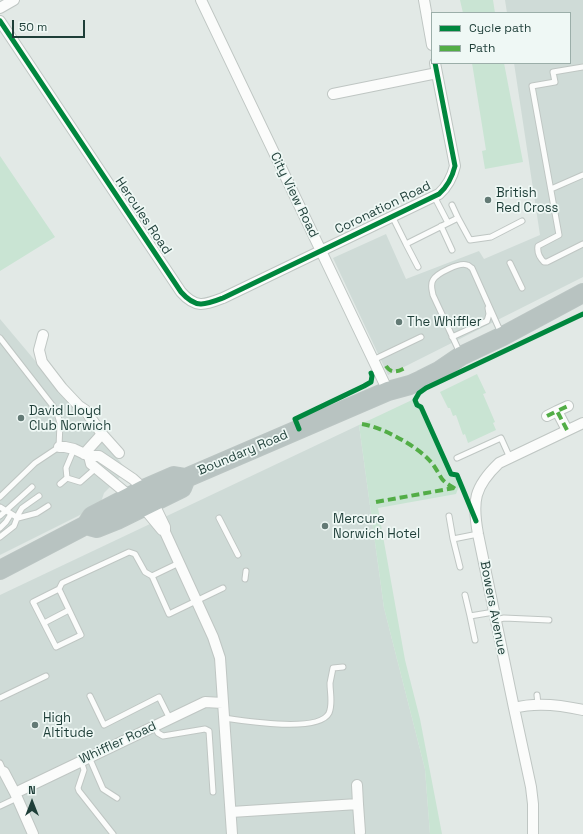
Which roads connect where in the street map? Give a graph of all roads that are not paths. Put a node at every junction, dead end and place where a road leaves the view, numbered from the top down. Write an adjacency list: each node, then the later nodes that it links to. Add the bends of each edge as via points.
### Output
1 (14, 0): 4 (street)
2 (201, 0): 22 (street, City View Road)
3 (424, 0): 6 (street)
4 (0, 8)
5 (0, 21): 22 (street, Hercules Road, via 176,286 188,300 196,304 207,304 223,298)
6 (431, 39)
7 (435, 64): 9 (street, Coronation Road)
8 (583, 67): 12 (lane, via 553,72 555,82 532,86)
9 (437, 73): 10 (street); 13 (street, Coronation Road, via 455,166 449,182)
10 (333, 94)
11 (583, 175): 12 (lane)
12 (551, 189): 21 (lane, via 559,235 538,246 542,261 547,262)
13 (434, 196): 15 (street, Coronation Road); 18 (lane)
14 (452, 204): 16 (lane)
15 (392, 216): 20 (lane); 22 (street, Coronation Road)
16 (458, 218): 17 (lane, via 470,240 491,237); 18 (lane)
17 (522, 221)
18 (448, 223): 19 (lane)
19 (441, 226): 20 (lane); 23 (lane)
20 (406, 244): 25 (lane)
21 (583, 244)
22 (320, 250): 35 (street, City View Road)
23 (452, 250)
24 (510, 263): 26 (lane)
25 (418, 267)
26 (522, 288)
27 (583, 293): 30 (highway, Boundary Road)
28 (488, 303): 30 (lane); 32 (lane, via 487,321); 32 (lane, via 472,268 466,264 458,265 434,278 431,286 432,295)
29 (43, 335): 42 (street, via 39,350 42,362 62,388 85,410)
30 (503, 336): 34 (highway, Boundary Road)
31 (421, 337): 35 (lane)
32 (452, 337): 34 (lane)
33 (0, 338): 43 (lane, via 56,410 60,424)
34 (461, 356): 36 (highway, Boundary Road, via 421,380)
35 (373, 360): 36 (street, City View Road)
36 (388, 391): 55 (highway, Boundary Road, via 186,478 182,488)
37 (568, 406): 38 (street)
38 (557, 411): 39 (street); 41 (street)
39 (547, 416)
40 (583, 423): 41 (street, Bowers Avenue)
41 (567, 430): 48 (street, Bowers Avenue)
42 (102, 434): 45 (street); 46 (street)
43 (59, 447): 44 (street); 54 (lane, via 35,462)
44 (74, 449): 46 (street); 50 (lane, via 66,468)
45 (119, 452)
46 (87, 455): 49 (street); 55 (street, via 99,456 133,479)
47 (457, 458): 48 (lane, via 503,437)
48 (510, 458): 65 (street, Bowers Avenue, via 499,463 478,489 474,507)
49 (96, 468): 50 (lane, via 80,482); 55 (street)
50 (67, 478): 51 (lane)
51 (60, 484)
52 (32, 486): 58 (lane)
53 (39, 496): 62 (lane, via 22,508)
54 (0, 497)
55 (142, 499): 69 (street, via 165,527); 71 (highway, Boundary Road, via 92,516 86,525)
56 (48, 506): 62 (lane, via 36,513)
57 (0, 507): 58 (lane)
58 (5, 511): 59 (lane); 60 (lane)
59 (11, 514): 62 (lane); 64 (lane)
60 (0, 516)
61 (449, 516): 67 (lane)
62 (18, 518): 66 (lane, via 14,526)
63 (219, 518): 68 (lane)
64 (0, 528)
65 (478, 534): 67 (lane); 81 (street, Bowers Avenue)
66 (0, 537)
67 (453, 539): 70 (lane)
68 (238, 555)
69 (179, 563): 73 (lane); 78 (street)
70 (460, 567)
71 (0, 570)
72 (246, 571): 74 (lane)
73 (152, 576): 76 (lane, via 145,572 135,554 129,552 62,583); 78 (lane, via 169,614)
74 (245, 579)
75 (223, 588): 78 (lane)
76 (59, 589): 79 (lane); 83 (lane, via 33,602)
77 (465, 595): 80 (lane)
78 (196, 602): 89 (street, via 220,658)
79 (69, 610): 83 (lane); 83 (lane, via 81,635 56,647)
80 (470, 616): 81 (lane); 84 (lane)
81 (495, 616): 82 (lane); 90 (street, Bowers Avenue)
82 (549, 620)
83 (44, 623)
84 (475, 640)
85 (343, 667): 92 (lane, via 333,668 330,681 331,708 328,716 319,722 278,725)
86 (46, 676): 88 (lane)
87 (90, 696): 93 (lane, via 104,725 159,697)
88 (0, 698)
89 (223, 703): 92 (street); 93 (street, Whiffler Road, via 205,702)
90 (514, 708): 91 (street, via 537,700); 108 (street, Bowers Avenue, via 532,794)
91 (583, 710)
92 (224, 718): 103 (street)
93 (170, 719): 94 (street, Whiffler Road)
94 (154, 726): 95 (street, Whiffler Road); 98 (lane, via 162,736 205,729 210,731)
95 (85, 759): 99 (street, Whiffler Road); 100 (lane, via 103,789); 106 (lane, via 79,791)
96 (2, 768): 99 (street)
97 (356, 785): 101 (street)
98 (214, 792)
99 (16, 796): 102 (lane); 105 (street)
100 (117, 798)
101 (358, 804): 103 (street); 104 (street)
102 (0, 806)
103 (231, 812): 107 (street)
104 (360, 832)
105 (33, 834)
106 (113, 834)
107 (232, 834)
108 (533, 834)

